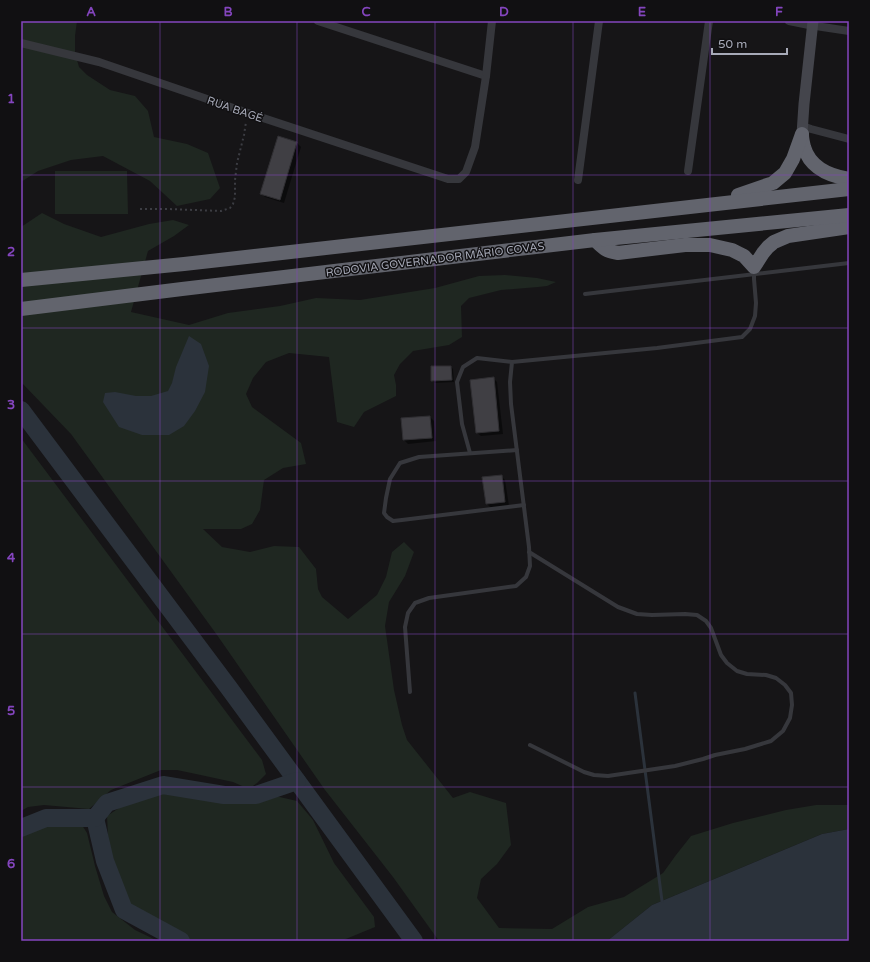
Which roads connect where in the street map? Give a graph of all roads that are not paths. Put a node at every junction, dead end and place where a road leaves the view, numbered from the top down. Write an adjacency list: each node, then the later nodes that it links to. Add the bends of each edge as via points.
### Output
1 (318, 21): 9 (street)
2 (492, 21): 9 (street)
3 (599, 21): 13 (street)
4 (709, 21): 12 (street)
5 (789, 21): 6 (street)
6 (812, 23): 7 (street); 10 (main road)
7 (849, 31)
8 (21, 43): 9 (street, RUA BAGÉ, via 99,62 448,179 459,179 470,164)
9 (486, 76)
10 (802, 130): 11 (street, via 811,129); 14 (highway, via 806,152 812,162 832,176); 16 (highway, via 793,159 785,173 773,183)
11 (849, 139)
12 (688, 171)
13 (578, 180)
14 (849, 180)
15 (849, 189): 16 (highway, RODOVIA GOVERNADOR MÁRIO COVAS)
16 (714, 203): 22 (highway, RODOVIA GOVERNADOR MÁRIO COVAS, via 184,264)
17 (849, 215): 19 (highway, RODOVIA GOVERNADOR MÁRIO COVAS)
18 (849, 227): 21 (highway, via 788,236 774,242 763,253)
19 (595, 240): 21 (highway, via 604,249 618,253 685,245 710,245 732,250 744,256); 24 (highway, RODOVIA GOVERNADOR MÁRIO COVAS)
20 (849, 263): 21 (lane)
21 (754, 271): 23 (lane); 25 (lane, via 755,316 750,329 742,336 657,348)
22 (21, 280)
23 (585, 294)
24 (21, 309)
25 (512, 362): 26 (lane, via 511,404); 27 (lane, via 477,358 463,367 457,382 462,424)
26 (517, 450): 27 (lane); 28 (lane)
27 (470, 453): 28 (lane, via 419,457 400,463 390,479 384,513 392,521)
28 (524, 504): 29 (lane)
29 (529, 552): 30 (lane, via 530,566 526,577 516,586 429,598 415,603 408,613 405,627); 31 (lane, via 618,606 637,614 697,615 711,628 721,655 727,663 737,671 766,674 776,678 791,692 792,705 790,718 783,731 771,741 675,766 608,776 594,775)
30 (410, 692)
31 (530, 745)

